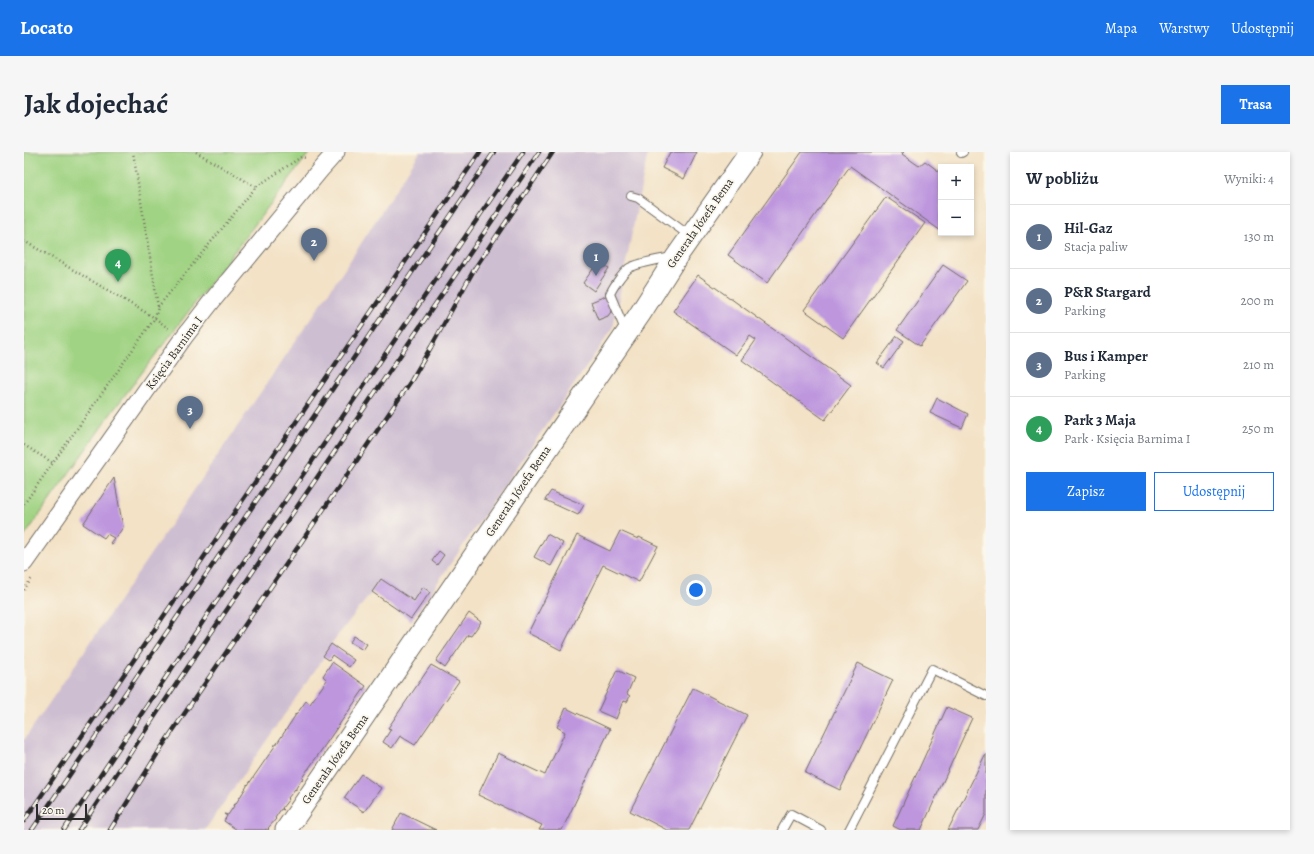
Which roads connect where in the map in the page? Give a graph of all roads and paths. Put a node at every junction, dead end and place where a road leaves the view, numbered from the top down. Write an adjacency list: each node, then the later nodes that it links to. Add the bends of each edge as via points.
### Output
1 (133, 152): 11 (path)
2 (196, 152): 6 (path)
3 (336, 152): 18 (street, Księcia Barnima I, via 184,337)
4 (750, 152): 8 (street, Generała Józefa Bema)
5 (306, 158): 6 (path, via 301,157)
6 (256, 187): 11 (path)
7 (631, 196): 8 (lane, via 638,198)
8 (690, 237): 10 (street, Generała Józefa Bema)
9 (24, 241): 12 (path)
10 (677, 256): 14 (street, Generała Józefa Bema); 14 (lane, via 628,268 612,288 610,294)
11 (158, 307): 12 (path)
12 (155, 318): 13 (path); 16 (path)
13 (171, 330)
14 (626, 333): 20 (street, Generała Józefa Bema)
15 (24, 445): 16 (path)
16 (53, 463): 17 (path)
17 (24, 504)
18 (24, 563)
19 (986, 696): 23 (lane, via 932,669)
20 (286, 830)
21 (782, 830): 22 (lane, via 791,814)
22 (821, 830)
23 (850, 830)

